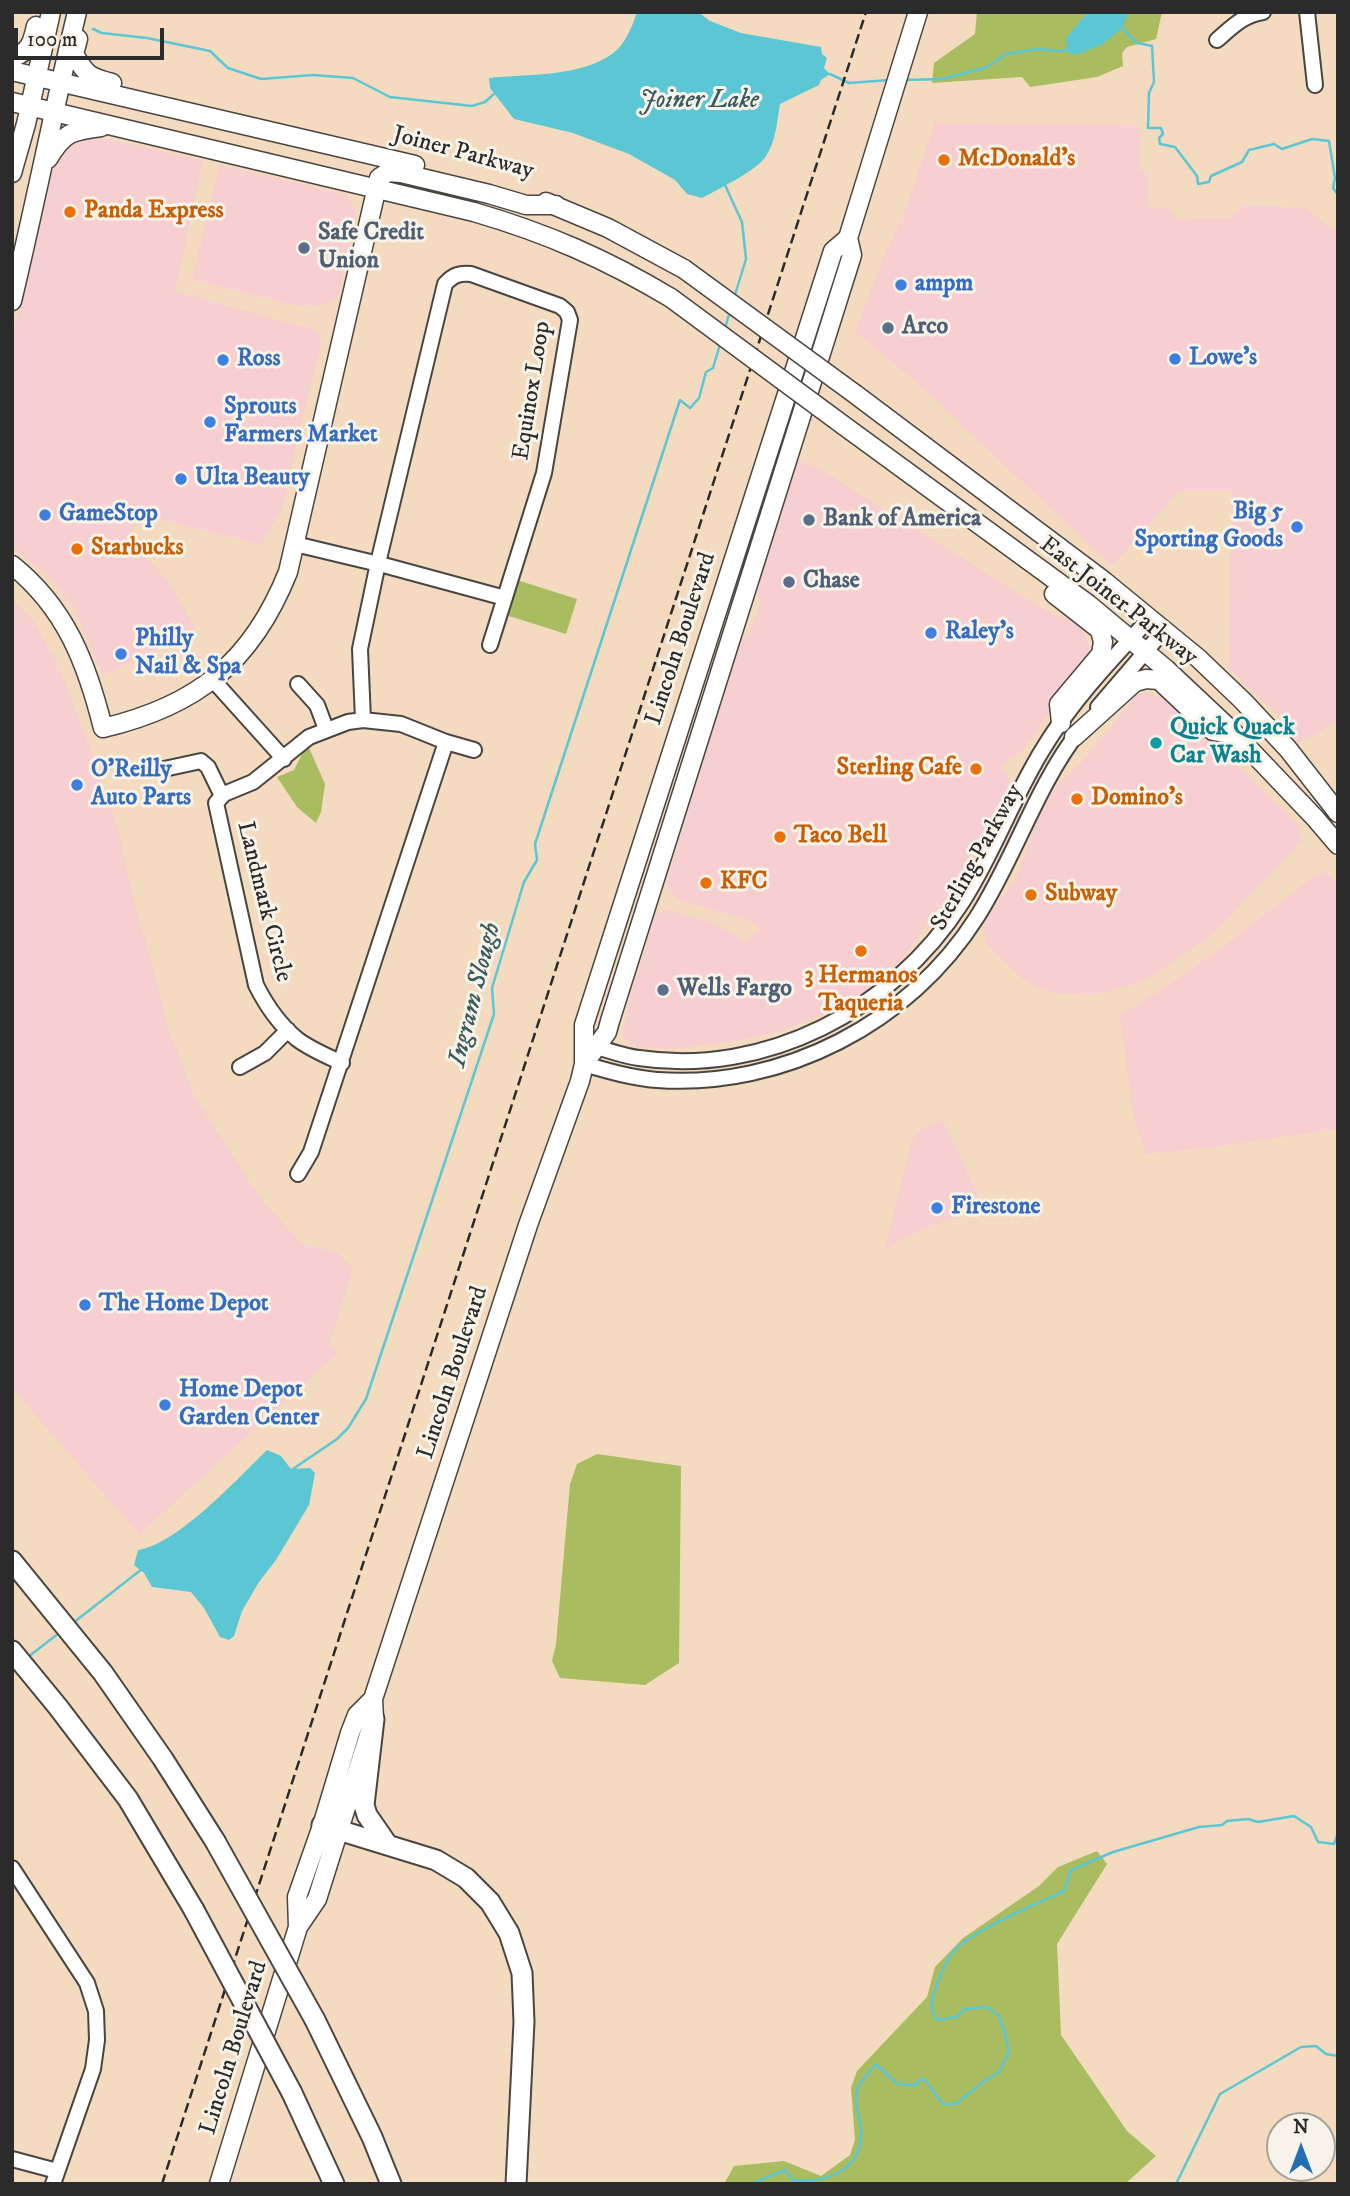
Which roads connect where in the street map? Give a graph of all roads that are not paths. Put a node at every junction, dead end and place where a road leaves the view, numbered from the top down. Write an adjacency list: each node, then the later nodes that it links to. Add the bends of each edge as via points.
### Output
1 (39, 12): 9 (main road, via 31,47)
2 (51, 12): 11 (main road)
3 (77, 12): 12 (main road)
4 (84, 12): 16 (main road, via 74,54 89,77 193,103)
5 (918, 12): 49 (main road, Lincoln Boulevard, via 848,238 832,251 584,1025)
6 (1263, 12): 8 (street, via 1235,23)
7 (1307, 12): 13 (street)
8 (1217, 40)
9 (12, 58)
10 (12, 71): 11 (main road, Joiner Parkway)
11 (36, 77): 12 (main road, Joiner Parkway); 14 (main road)
12 (60, 82): 15 (main road); 16 (main road, Joiner Parkway)
13 (1315, 85)
14 (21, 104): 15 (main road); 19 (main road)
15 (53, 111): 17 (main road); 18 (main road)
16 (209, 117): 21 (main road, Joiner Parkway, via 480,181)
17 (114, 126): 18 (main road, via 67,134); 20 (main road)
18 (43, 168): 22 (main road)
19 (12, 173)
20 (378, 189): 21 (main road, via 379,178 394,172 526,205); 24 (main road); 26 (main road, East Joiner Parkway, bridge, via 529,228 632,274 671,298)
21 (556, 205): 23 (main road, Joiner Parkway, bridge, via 684,269)
22 (12, 301)
23 (855, 394): 29 (main road, East Joiner Parkway)
24 (295, 544): 25 (street); 34 (main road, via 269,614 245,648)
25 (378, 564): 28 (street); 28 (street, Equinox Loop, via 446,284 452,276 471,274 559,306 570,320 544,472); 36 (street, via 360,649)
26 (1031, 564): 31 (main road, East Joiner Parkway); 37 (main road, via 1041,584 1100,630 1101,654 1059,704)
27 (12, 565): 34 (main road, via 48,601 75,644 92,683 103,728 160,711)
28 (505, 598): 32 (street, Equinox Loop)
29 (1150, 618): 30 (main road, East Joiner Parkway); 31 (street, Sterling Parkway)
30 (1164, 630): 33 (street, Sterling Parkway); 46 (main road, East Joiner Parkway, via 1288,749)
31 (1131, 639): 33 (main road, East Joiner Parkway); 37 (street, Sterling Parkway)
32 (489, 645)
33 (1145, 652): 39 (main road, East Joiner Parkway); 40 (street, Sterling Parkway)
34 (213, 680): 43 (street)
35 (298, 684): 38 (street, via 317,705)
36 (363, 720): 38 (street, Landmark Circle); 41 (street, Landmark Circle, via 401,724)
37 (1061, 723): 49 (street, Sterling Parkway, via 1034,764 960,906 916,961 878,994 811,1033 734,1056 657,1060)
38 (326, 729): 43 (street, Landmark Circle)
39 (1236, 735): 40 (main road, via 1213,731 1159,680 1146,679 1135,682); 47 (main road, East Joiner Parkway)
40 (1074, 737): 51 (street, Sterling Parkway, via 1056,763 977,917 922,983 871,1024 818,1052 738,1076 656,1080)
41 (446, 742): 42 (street, Landmark Circle); 50 (street)
42 (474, 750)
43 (284, 759): 45 (street, Landmark Circle, via 253,782)
44 (164, 769): 45 (street, via 201,761)
45 (222, 796): 48 (street, Landmark Circle, via 216,803 217,812 256,985)
46 (1338, 813)
47 (1338, 845)
48 (288, 1030): 50 (street, Landmark Circle); 52 (street, via 265,1053)
49 (591, 1045): 51 (main road, Lincoln Boulevard)
50 (342, 1063): 53 (street, via 311,1152)
51 (584, 1064): 56 (main road, Lincoln Boulevard)
52 (240, 1067)
53 (298, 1174)
54 (16, 1565): 65 (highway, bridge, via 103,1673 215,1841 315,2020)
55 (12, 1651): 64 (highway, bridge, via 128,1799 194,1910 292,2093)
56 (373, 1699): 57 (main road, Lincoln Boulevard); 58 (main road, Lincoln Boulevard, via 353,1724)
57 (374, 1719): 58 (main road, Lincoln Boulevard); 59 (highway, via 365,1805)
58 (330, 1827): 59 (highway); 63 (main road, Lincoln Boulevard, via 317,1899 298,1927)
59 (387, 1844): 66 (highway, via 436,1860 466,1878 490,1902 509,1933 522,1973 524,2022)
60 (12, 1868): 62 (street, via 65,1945 87,1983 96,2011 93,2069)
61 (12, 2159): 62 (street)
62 (55, 2177)
63 (219, 2184)
64 (334, 2184)
65 (391, 2184)
66 (516, 2184)

